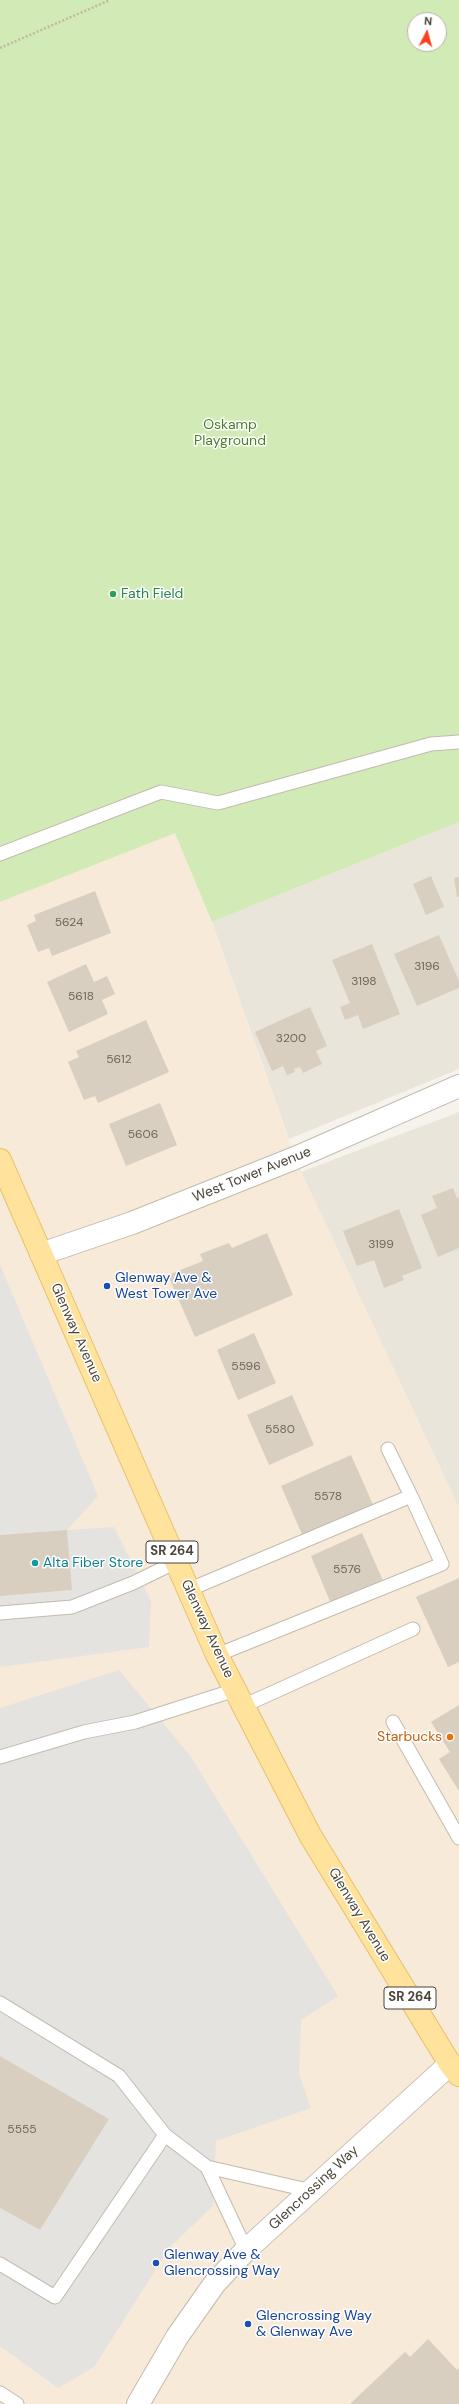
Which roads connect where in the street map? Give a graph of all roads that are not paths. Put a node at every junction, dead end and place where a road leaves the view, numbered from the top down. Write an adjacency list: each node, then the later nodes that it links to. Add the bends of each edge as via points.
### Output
1 (459, 742): 2 (lane, via 431,744 218,804 161,792)
2 (0, 854)
3 (459, 1086): 5 (street, West Tower Avenue, via 295,1158 140,1220)
4 (0, 1160): 5 (main road, Glenway Avenue / SR 264)
5 (41, 1254): 8 (main road, Glenway Avenue / SR 264)
6 (388, 1449): 7 (lane)
7 (411, 1496): 9 (lane); 12 (lane, via 442,1564)
8 (176, 1562): 9 (main road, Glenway Avenue / SR 264); 10 (lane, via 133,1583 72,1607)
9 (188, 1590): 12 (main road, Glenway Avenue / SR 264)
10 (0, 1613)
11 (413, 1629): 13 (lane)
12 (217, 1654): 13 (main road, Glenway Avenue / SR 264)
13 (239, 1698): 15 (lane, via 84,1732); 18 (main road, Glenway Avenue / SR 264, via 310,1835)
14 (393, 1722): 16 (lane)
15 (0, 1758)
16 (459, 1838)
17 (0, 2003): 19 (lane, via 119,2076)
18 (455, 2070): 21 (street, Glencrossing Way)
19 (165, 2135): 20 (lane); 23 (lane, via 55,2297)
20 (207, 2167): 21 (lane); 22 (lane)
21 (312, 2191): 22 (street, Glencrossing Way)
22 (246, 2250): 26 (street, Glencrossing Way, via 215,2283 177,2337)
23 (0, 2264)
24 (0, 2393): 25 (lane)
25 (17, 2404)
26 (138, 2404)

